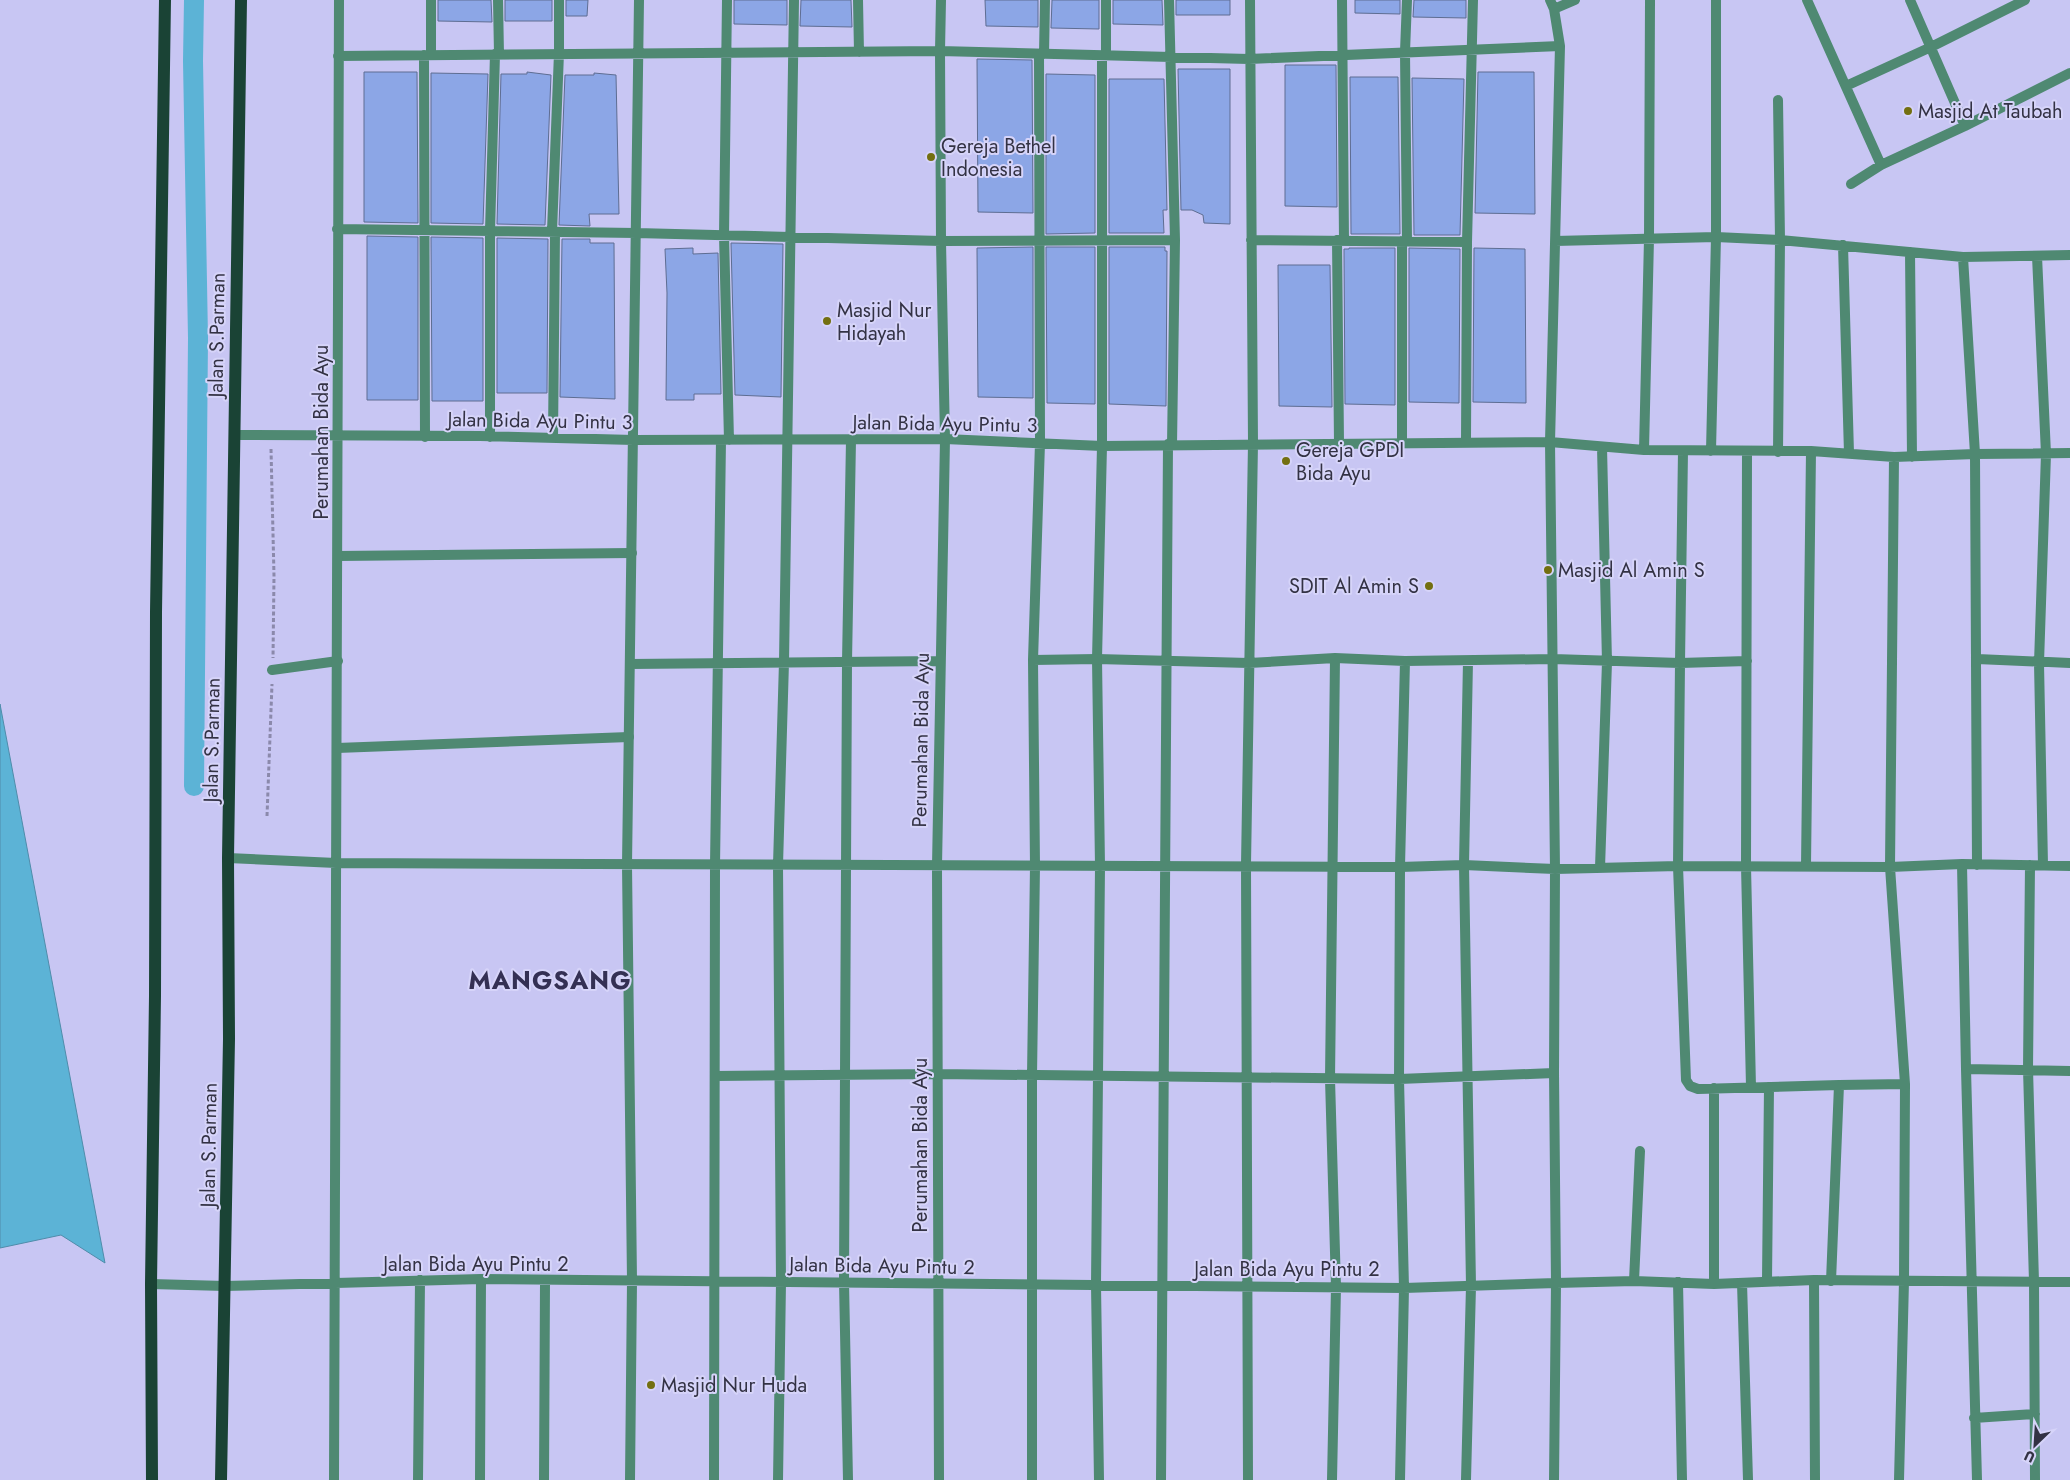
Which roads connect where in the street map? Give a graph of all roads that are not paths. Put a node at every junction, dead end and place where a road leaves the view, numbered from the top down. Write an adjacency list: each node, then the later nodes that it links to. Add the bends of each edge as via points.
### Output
1 (165, 0): 195 (main road)
2 (241, 0): 74 (main road, Jalan S.Parman)
3 (339, 0): 41 (street, Perumahan Bida Ayu)
4 (431, 0): 39 (street)
5 (498, 0): 36 (street)
6 (559, 0): 35 (street)
7 (639, 0): 30 (street)
8 (726, 0): 31 (street)
9 (794, 0): 32 (street)
10 (858, 0): 33 (street)
11 (941, 0): 29 (street, Perumahan Bida Ayu)
12 (1045, 0): 37 (street)
13 (1106, 0): 40 (street)
14 (1169, 0): 42 (street)
15 (1250, 0): 43 (street)
16 (1342, 0): 38 (street)
17 (1407, 0): 34 (street)
18 (1473, 0): 27 (street)
19 (1575, 0): 25 (street)
20 (1650, 0): 58 (street)
21 (1716, 0): 57 (street)
22 (1807, 0): 45 (street)
23 (1910, 0): 28 (street)
24 (2025, 0): 28 (street)
25 (1552, 4): 26 (street)
26 (1560, 46): 27 (street); 66 (street)
27 (1473, 48): 34 (street); 68 (street)
28 (1931, 48): 45 (street); 47 (street)
29 (940, 51): 33 (street); 37 (street); 67 (street, Perumahan Bida Ayu)
30 (638, 52): 31 (street); 35 (street); 54 (street)
31 (726, 52): 32 (street); 55 (street)
32 (794, 52): 33 (street); 56 (street)
33 (859, 52)
34 (1406, 52): 38 (street); 65 (street)
35 (559, 53): 36 (street); 53 (street)
36 (497, 54): 39 (street); 52 (street)
37 (1042, 54): 40 (street); 63 (street)
38 (1342, 54): 43 (street); 61 (street)
39 (428, 55): 41 (street); 51 (street)
40 (1104, 55): 42 (street); 64 (street)
41 (338, 56): 50 (street, Perumahan Bida Ayu)
42 (1170, 57): 43 (street); 59 (street)
43 (1249, 59): 60 (street)
44 (2070, 73): 47 (street)
45 (1846, 86): 48 (street)
46 (1778, 100): 62 (street)
47 (1965, 126): 48 (street)
48 (1881, 164): 49 (street)
49 (1852, 184)
50 (337, 229): 51 (street); 76 (street, Perumahan Bida Ayu)
51 (424, 230): 52 (street); 75 (street)
52 (490, 231): 53 (street); 77 (street)
53 (554, 232): 54 (street); 78 (street)
54 (636, 233): 55 (street); 80 (street)
55 (724, 235): 56 (street); 81 (street)
56 (791, 237): 67 (street); 82 (street)
57 (1716, 238): 58 (street); 62 (street); 95 (street)
58 (1649, 239): 66 (street); 93 (street)
59 (1175, 240): 64 (street); 90 (street)
60 (1251, 240): 61 (street); 87 (street)
61 (1341, 240): 65 (street); 88 (street)
62 (1780, 240): 69 (street); 98 (street)
63 (1038, 241): 64 (street); 67 (street); 86 (street)
64 (1103, 241): 91 (street)
65 (1405, 241): 68 (street); 89 (street)
66 (1555, 241): 85 (street)
67 (941, 242): 79 (street, Perumahan Bida Ayu)
68 (1468, 242): 84 (street)
69 (1843, 245): 70 (street); 99 (street)
70 (1910, 252): 73 (street); 104 (street)
71 (2070, 255): 72 (street)
72 (2037, 256): 73 (street); 102 (street)
73 (1963, 257): 101 (street)
74 (234, 435): 76 (street, Jalan Bida Ayu Pintu 3); 130 (main road, Jalan S.Parman)
75 (426, 436): 76 (street, Jalan Bida Ayu Pintu 3); 77 (street, Jalan Bida Ayu Pintu 3)
76 (339, 437): 106 (street, Perumahan Bida Ayu)
77 (490, 437): 78 (street, Jalan Bida Ayu Pintu 3)
78 (553, 438): 80 (street, Jalan Bida Ayu Pintu 3)
79 (945, 439): 83 (street, Jalan Bida Ayu Pintu 3); 86 (street, Jalan Bida Ayu Pintu 3); 113 (street, Perumahan Bida Ayu)
80 (634, 440): 81 (street, Jalan Bida Ayu Pintu 3); 105 (street)
81 (725, 440): 82 (street, Jalan Bida Ayu Pintu 3); 121 (street)
82 (786, 440): 83 (street, Jalan Bida Ayu Pintu 3); 118 (street)
83 (851, 440): 119 (street)
84 (1466, 442): 85 (street, Jalan Bida Ayu Pintu 3); 89 (street, Jalan Bida Ayu Pintu 3)
85 (1550, 442): 92 (street, Jalan Bida Ayu Pintu 3); 111 (street)
86 (1040, 443): 91 (street, Jalan Bida Ayu Pintu 3); 109 (street)
87 (1253, 443): 88 (street, Jalan Bida Ayu Pintu 3); 90 (street, Jalan Bida Ayu Pintu 3); 122 (street)
88 (1339, 443): 89 (street, Jalan Bida Ayu Pintu 3)
89 (1402, 443)
90 (1170, 444): 91 (street, Jalan Bida Ayu Pintu 3); 114 (street)
91 (1102, 446): 110 (street)
92 (1602, 447): 93 (street, Jalan Bida Ayu Pintu 3); 120 (street)
93 (1644, 450): 94 (street, Jalan Bida Ayu Pintu 3)
94 (1683, 451): 95 (street, Jalan Bida Ayu Pintu 3); 126 (street)
95 (1711, 451): 97 (street, Jalan Bida Ayu Pintu 3)
96 (1811, 451): 98 (street, Jalan Bida Ayu Pintu 3); 99 (street, Jalan Bida Ayu Pintu 3); 148 (street)
97 (1746, 452): 98 (street, Jalan Bida Ayu Pintu 3); 117 (street)
98 (1778, 452)
99 (1849, 453): 103 (street, Jalan Bida Ayu Pintu 3)
100 (2070, 453): 102 (street, Jalan Bida Ayu Pintu 3)
101 (1974, 454): 102 (street, Jalan Bida Ayu Pintu 3); 104 (street, Jalan Bida Ayu Pintu 3); 108 (street)
102 (2046, 454): 123 (street)
103 (1894, 457): 104 (street, Jalan Bida Ayu Pintu 3); 152 (street)
104 (1912, 457)
105 (632, 553): 106 (street); 125 (street)
106 (338, 556): 112 (street, Perumahan Bida Ayu)
107 (1335, 658): 115 (street); 122 (street); 145 (street)
108 (1977, 659): 123 (street); 149 (street)
109 (1033, 660): 110 (street); 142 (street)
110 (1097, 660): 114 (street); 143 (street)
111 (1553, 660): 116 (street); 120 (street); 154 (street)
112 (338, 661): 127 (street); 129 (street, Perumahan Bida Ayu)
113 (940, 661): 119 (street); 141 (street, Perumahan Bida Ayu)
114 (1166, 661): 122 (street); 144 (street)
115 (1405, 661): 116 (street); 151 (street)
116 (1468, 661): 137 (street)
117 (1747, 661): 126 (street); 147 (street)
118 (784, 662): 119 (street); 121 (street); 135 (street)
119 (847, 662): 140 (street)
120 (1607, 662): 126 (street); 153 (street)
121 (719, 663): 125 (street); 134 (street)
122 (1249, 663): 136 (street)
123 (2038, 663): 124 (street); 139 (street)
124 (2070, 663)
125 (630, 664): 128 (street)
126 (1680, 664): 146 (street)
127 (272, 670)
128 (629, 737): 129 (street); 132 (street)
129 (337, 748): 131 (street, Perumahan Bida Ayu)
130 (228, 858): 131 (street); 200 (main road, Jalan S.Parman)
131 (336, 863): 132 (street); 186 (street, Perumahan Bida Ayu)
132 (627, 864): 134 (street); 181 (street)
133 (1962, 864): 149 (street); 152 (street); 156 (street)
134 (715, 865): 135 (street); 161 (street)
135 (778, 865): 140 (street); 162 (street)
136 (1246, 865): 144 (street); 145 (street); 167 (street)
137 (1464, 865): 151 (street); 154 (street); 165 (street)
138 (2030, 865): 139 (street); 149 (street); 155 (street)
139 (2044, 865): 150 (street)
140 (846, 866): 141 (street); 160 (street)
141 (937, 866): 142 (street); 159 (street, Perumahan Bida Ayu)
142 (1035, 866): 143 (street); 163 (street)
143 (1100, 866): 144 (street); 164 (street)
144 (1165, 866): 166 (street)
145 (1332, 866): 151 (street); 168 (street)
146 (1678, 866): 147 (street); 153 (street); 174 (street, via 1686,1080 1698,1089)
147 (1746, 866): 148 (street); 172 (street)
148 (1806, 866): 152 (street)
149 (1976, 866)
150 (2070, 866)
151 (1400, 867): 169 (street)
152 (1890, 867): 170 (street)
153 (1600, 868): 154 (street)
154 (1555, 869): 158 (street)
155 (2028, 1069): 156 (street); 157 (street); 191 (street)
156 (1966, 1070): 185 (street)
157 (2070, 1071)
158 (1554, 1073): 165 (street); 193 (street)
159 (937, 1074): 160 (street); 163 (street); 196 (street, Perumahan Bida Ayu)
160 (846, 1075): 162 (street); 189 (street)
161 (716, 1076): 162 (street); 187 (street)
162 (780, 1076): 188 (street)
163 (1032, 1076): 164 (street); 197 (street)
164 (1098, 1076): 166 (street); 199 (street)
165 (1467, 1076): 169 (street); 202 (street)
166 (1164, 1078): 167 (street); 201 (street)
167 (1247, 1079): 168 (street); 203 (street)
168 (1330, 1079): 169 (street); 204 (street)
169 (1399, 1079): 205 (street)
170 (1905, 1084): 171 (street); 184 (street)
171 (1839, 1085): 173 (street); 183 (street)
172 (1751, 1087): 173 (street); 174 (street)
173 (1769, 1087): 178 (street)
174 (1714, 1088): 198 (street)
175 (1640, 1151): 182 (street)
176 (481, 1279): 177 (street, Jalan Bida Ayu Pintu 2); 180 (street, Jalan Bida Ayu Pintu 2); 212 (street)
177 (420, 1280): 186 (street, Jalan Bida Ayu Pintu 2); 211 (street)
178 (1767, 1280): 179 (street, Jalan Bida Ayu Pintu 2); 194 (street, Jalan Bida Ayu Pintu 2)
179 (1814, 1280): 183 (street, Jalan Bida Ayu Pintu 2); 229 (street)
180 (545, 1281): 181 (street, Jalan Bida Ayu Pintu 2); 213 (street)
181 (632, 1281): 187 (street, Jalan Bida Ayu Pintu 2); 214 (street)
182 (1634, 1281): 190 (street, Jalan Bida Ayu Pintu 2); 193 (street, Jalan Bida Ayu Pintu 2)
183 (1831, 1281): 184 (street, Jalan Bida Ayu Pintu 2)
184 (1904, 1281): 185 (street, Jalan Bida Ayu Pintu 2); 230 (street)
185 (1972, 1281): 191 (street, Jalan Bida Ayu Pintu 2); 207 (street)
186 (334, 1282): 200 (street, Jalan Bida Ayu Pintu 2); 210 (street, Perumahan Bida Ayu)
187 (714, 1282): 188 (street, Jalan Bida Ayu Pintu 2); 215 (street)
188 (781, 1282): 189 (street, Jalan Bida Ayu Pintu 2); 216 (street)
189 (844, 1282): 196 (street, Jalan Bida Ayu Pintu 2); 217 (street)
190 (1678, 1282): 198 (street, Jalan Bida Ayu Pintu 2); 227 (street)
191 (2034, 1282): 192 (street, Jalan Bida Ayu Pintu 2); 206 (street)
192 (2070, 1282)
193 (1556, 1283): 202 (street, Jalan Bida Ayu Pintu 2); 226 (street)
194 (1742, 1283): 198 (street, Jalan Bida Ayu Pintu 2); 228 (street)
195 (151, 1284): 200 (street, Jalan Bida Ayu Pintu 2); 208 (main road)
196 (938, 1284): 197 (street, Jalan Bida Ayu Pintu 2); 218 (street, Perumahan Bida Ayu)
197 (1032, 1284): 199 (street, Jalan Bida Ayu Pintu 2); 219 (street)
198 (1714, 1284)
199 (1096, 1285): 201 (street, Jalan Bida Ayu Pintu 2); 220 (street)
200 (225, 1286): 209 (main road, Jalan S.Parman)
201 (1162, 1286): 203 (street, Jalan Bida Ayu Pintu 2); 221 (street)
202 (1471, 1286): 205 (street, Jalan Bida Ayu Pintu 2); 225 (street)
203 (1248, 1287): 204 (street, Jalan Bida Ayu Pintu 2); 222 (street)
204 (1336, 1287): 205 (street, Jalan Bida Ayu Pintu 2); 223 (street)
205 (1404, 1288): 224 (street)
206 (2035, 1414): 207 (street); 232 (street)
207 (1974, 1418): 231 (street)
208 (152, 1480)
209 (221, 1480)
210 (334, 1480)
211 (418, 1480)
212 (480, 1480)
213 (544, 1480)
214 (630, 1480)
215 (714, 1480)
216 (778, 1480)
217 (848, 1480)
218 (939, 1480)
219 (1032, 1480)
220 (1099, 1480)
221 (1161, 1480)
222 (1248, 1480)
223 (1332, 1480)
224 (1400, 1480)
225 (1466, 1480)
226 (1554, 1480)
227 (1682, 1480)
228 (1748, 1480)
229 (1815, 1480)
230 (1899, 1480)
231 (1977, 1480)
232 (2035, 1480)

